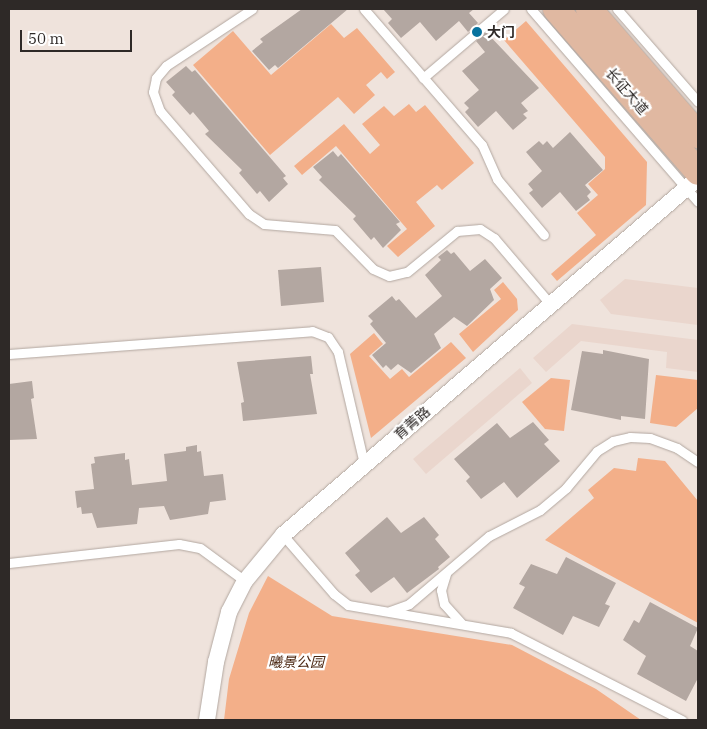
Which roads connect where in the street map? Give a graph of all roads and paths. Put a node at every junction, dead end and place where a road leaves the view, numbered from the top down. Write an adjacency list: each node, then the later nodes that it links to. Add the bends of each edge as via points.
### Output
1 (252, 9): 14 (lane, via 166,66 156,78 153,92 160,111 249,214 264,224 335,230 373,269 389,276 407,272 457,231 480,229 494,238)
2 (364, 9): 8 (lane)
3 (504, 9): 8 (lane)
4 (531, 9): 11 (lane)
5 (556, 9): 11 (main road, 长征大道)
6 (590, 9): 10 (main road, 长征大道)
7 (617, 9): 9 (lane)
8 (423, 78): 13 (lane, via 482,145 497,179)
9 (698, 102)
10 (698, 135)
11 (694, 180): 12 (lane); 14 (street, 育菁路)
12 (698, 202)
13 (544, 235)
14 (551, 304): 17 (street, 育菁路)
15 (9, 354): 17 (lane, via 312,331 328,338 338,352)
16 (698, 462): 20 (lane, via 677,448 650,438 630,437 613,441 597,451 547,505 522,522 490,536)
17 (364, 464): 18 (street, 育菁路)
18 (283, 535): 21 (street, 育菁路); 22 (lane, via 337,598 354,606)
19 (9, 563): 21 (lane, via 178,544 200,548)
20 (448, 570): 22 (lane, via 405,607); 23 (lane, via 441,590 444,604 453,618)
21 (245, 581): 24 (street, 育菁路, via 229,612 216,662)
22 (385, 612): 23 (lane)
23 (468, 626): 25 (lane, via 511,633 531,641)
24 (207, 720)
25 (682, 720)

